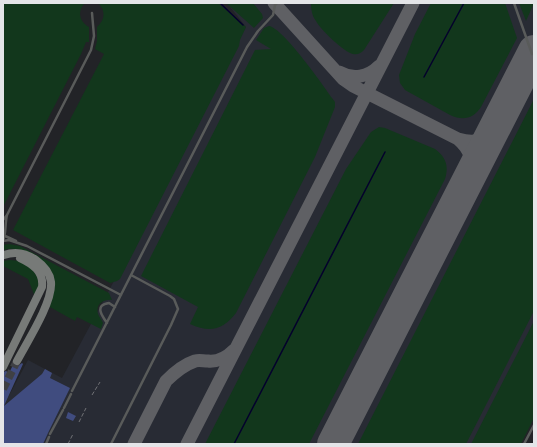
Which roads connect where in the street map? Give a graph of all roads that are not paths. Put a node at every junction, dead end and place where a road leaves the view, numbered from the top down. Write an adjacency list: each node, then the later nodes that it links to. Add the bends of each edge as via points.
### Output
1 (277, 3): 11 (lane, via 273,16 247,47)
2 (514, 3): 4 (lane)
3 (92, 13): 5 (lane, via 94,36 91,50)
4 (532, 54)
5 (7, 215): 6 (lane); 7 (lane)
6 (3, 220)
7 (4, 235): 8 (lane); 9 (lane)
8 (3, 241): 9 (lane)
9 (20, 244): 12 (lane)
10 (3, 255): 15 (street, via 19,252 33,258 47,271 51,282 50,296 45,308); 16 (street, via 17,256 30,263 38,270 42,284)
11 (131, 275): 12 (lane); 19 (lane, via 170,296 178,310)
12 (121, 295): 13 (lane)
13 (115, 307): 14 (lane); 14 (lane, via 109,303 101,308 100,313)
14 (107, 323): 18 (lane)
15 (17, 361)
16 (3, 368)
17 (534, 424): 20 (lane)
18 (46, 444)
19 (111, 444)
20 (524, 444)

